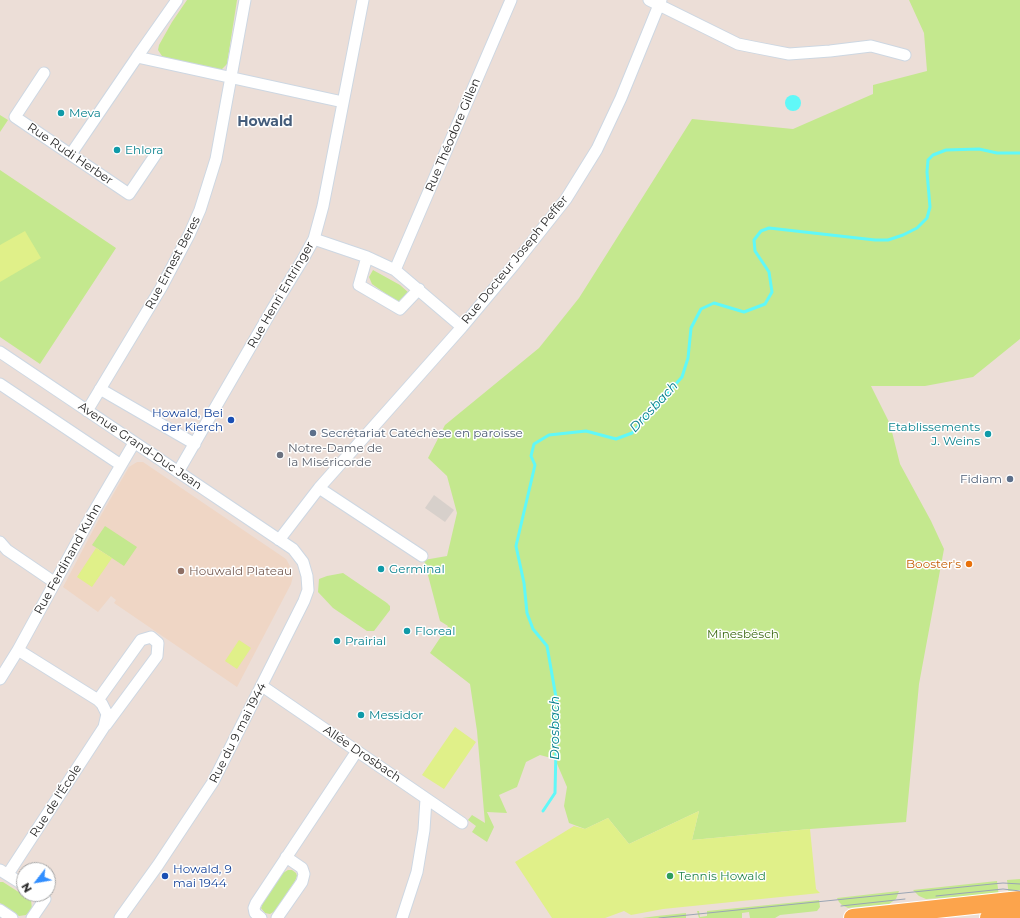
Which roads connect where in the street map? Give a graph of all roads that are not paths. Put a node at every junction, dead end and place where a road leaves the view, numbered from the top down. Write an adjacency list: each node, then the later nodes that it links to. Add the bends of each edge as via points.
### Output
1 (177, 0): 7 (street)
2 (245, 0): 9 (street, Rue Ernest Beres)
3 (363, 0): 10 (street, Rue Henri Entringer)
4 (511, 0): 15 (street, Rue Théodore Gillen)
5 (657, 2): 6 (street, via 738,44 789,54 871,46); 17 (street, Rue Docteur Joseph Peffer, via 597,149 566,199)
6 (905, 55)
7 (137, 57): 9 (street); 11 (street)
8 (44, 73): 11 (street, Rue Rudi Herber, via 15,117)
9 (231, 78): 10 (street); 20 (street, Rue Ernest Beres, via 216,158 200,210 161,288)
10 (343, 102): 13 (street, Rue Henri Entringer, via 323,206)
11 (71, 154): 12 (street, Rue Rudi Herber, via 129,194)
12 (156, 154)
13 (314, 238): 14 (street); 23 (street, Rue Henri Entringer)
14 (367, 257): 15 (street); 16 (street, via 359,285 400,309)
15 (396, 270): 16 (street)
16 (419, 289): 17 (street)
17 (462, 327): 26 (street, Rue Docteur Joseph Peffer)
18 (0, 352): 21 (street, Avenue Grand-Duc Jean)
19 (0, 384): 24 (street)
20 (100, 389): 21 (street, Rue Ernest Beres); 23 (street)
21 (87, 411): 22 (street, Avenue Grand-Duc Jean)
22 (134, 443): 24 (street, Rue Ferdinand Kuhn); 25 (street, Avenue Grand-Duc Jean)
23 (195, 444): 25 (street, Rue Henri Entringer)
24 (121, 465): 30 (street, Rue Ferdinand Kuhn)
25 (178, 472): 27 (street, Avenue Grand-Duc Jean)
26 (319, 488): 27 (street, Rue Docteur Joseph Peffer); 29 (street)
27 (279, 540): 33 (street, Rue du 9 mai 1944, via 293,550 303,562 308,576 308,590)
28 (0, 542): 30 (street, via 7,550)
29 (422, 556)
30 (54, 582): 31 (street, Rue Ferdinand Kuhn)
31 (18, 650): 32 (street, Rue Ferdinand Kuhn); 34 (street)
32 (1, 677)
33 (262, 686): 36 (street, Allée Drosbach); 48 (street, Rue du 9 mai 1944, via 213,782)
34 (98, 700): 35 (street, via 107,714); 35 (street, Rue de l'École, via 140,640 151,637 158,643 157,656)
35 (104, 727): 40 (street, Rue de l'École)
36 (357, 751): 37 (street, Allée Drosbach); 39 (street)
37 (426, 799): 38 (street, Allée Drosbach); 51 (street, via 417,872)
38 (462, 823)
39 (286, 857): 49 (street, via 256,903 255,913); 50 (street, via 302,868 304,874 302,882)
40 (4, 872): 41 (street)
41 (16, 880)
42 (1020, 900): 52 (main road)
43 (43, 902): 47 (street)
44 (0, 910): 46 (street)
45 (1020, 915): 53 (main road)
46 (12, 918)
47 (32, 918)
48 (120, 918)
49 (261, 918)
50 (278, 918)
51 (402, 918)
52 (853, 918)
53 (989, 918)

